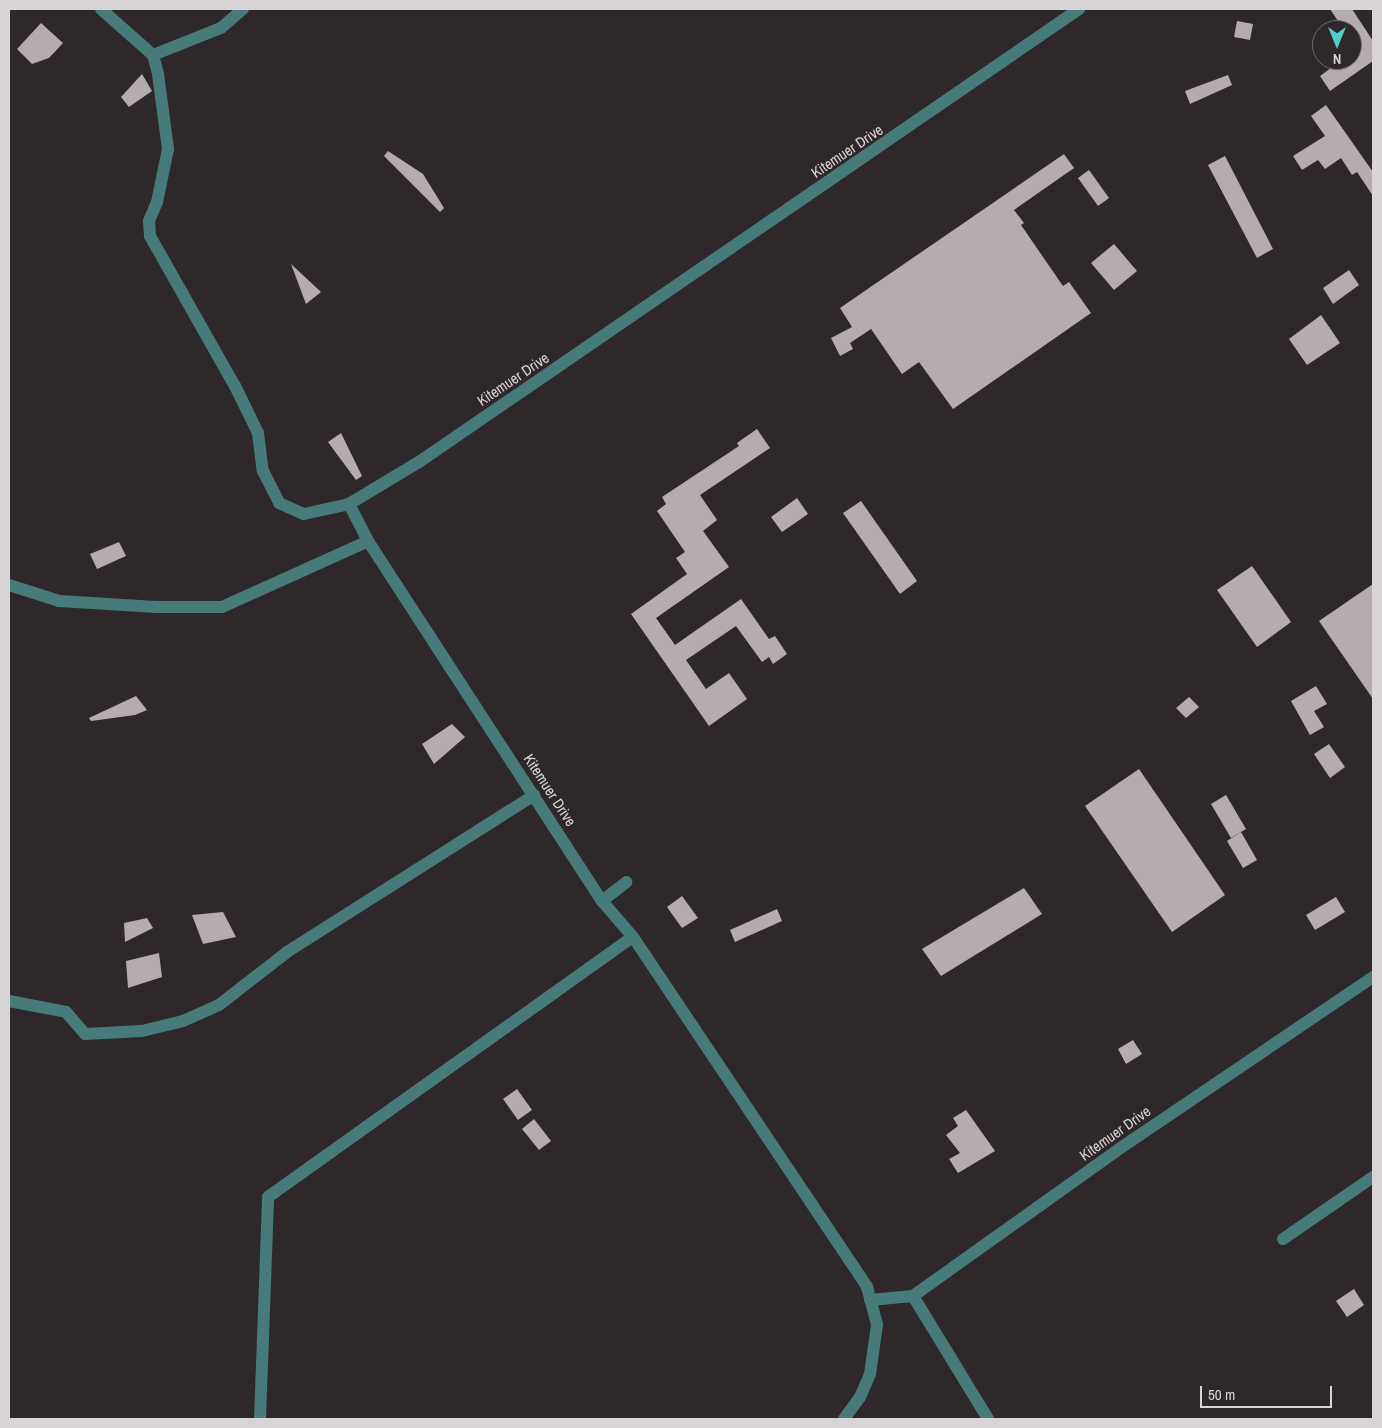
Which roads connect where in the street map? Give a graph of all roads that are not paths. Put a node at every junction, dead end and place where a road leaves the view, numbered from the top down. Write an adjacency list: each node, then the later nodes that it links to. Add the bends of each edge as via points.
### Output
1 (101, 9): 4 (street)
2 (243, 9): 4 (street, via 221,28)
3 (1079, 9): 5 (street, Kitemuer Drive, via 419,462)
4 (152, 55): 5 (street, via 158,74 168,149 157,202 149,221 150,236 258,433 262,471 279,503 304,514)
5 (349, 504): 6 (street, Kitemuer Drive)
6 (368, 541): 7 (street, via 222,607 59,601); 8 (street, Kitemuer Drive)
7 (9, 585)
8 (534, 795): 10 (street, Kitemuer Drive); 13 (street, via 286,952 219,1005 183,1021 142,1031 84,1034 66,1012)
9 (626, 882): 10 (street)
10 (602, 901): 11 (street, Kitemuer Drive)
11 (634, 938): 17 (street, Kitemuer Drive, via 866,1287); 18 (street, via 268,1197)
12 (1373, 977): 16 (street, Kitemuer Drive, via 1119,1149)
13 (9, 1001)
14 (1373, 1177): 15 (street)
15 (1283, 1239)
16 (913, 1296): 17 (street); 20 (street)
17 (870, 1300): 19 (street, Kitemuer Drive, via 876,1325 870,1374 860,1397)
18 (260, 1419)
19 (844, 1419)
20 (988, 1419)

